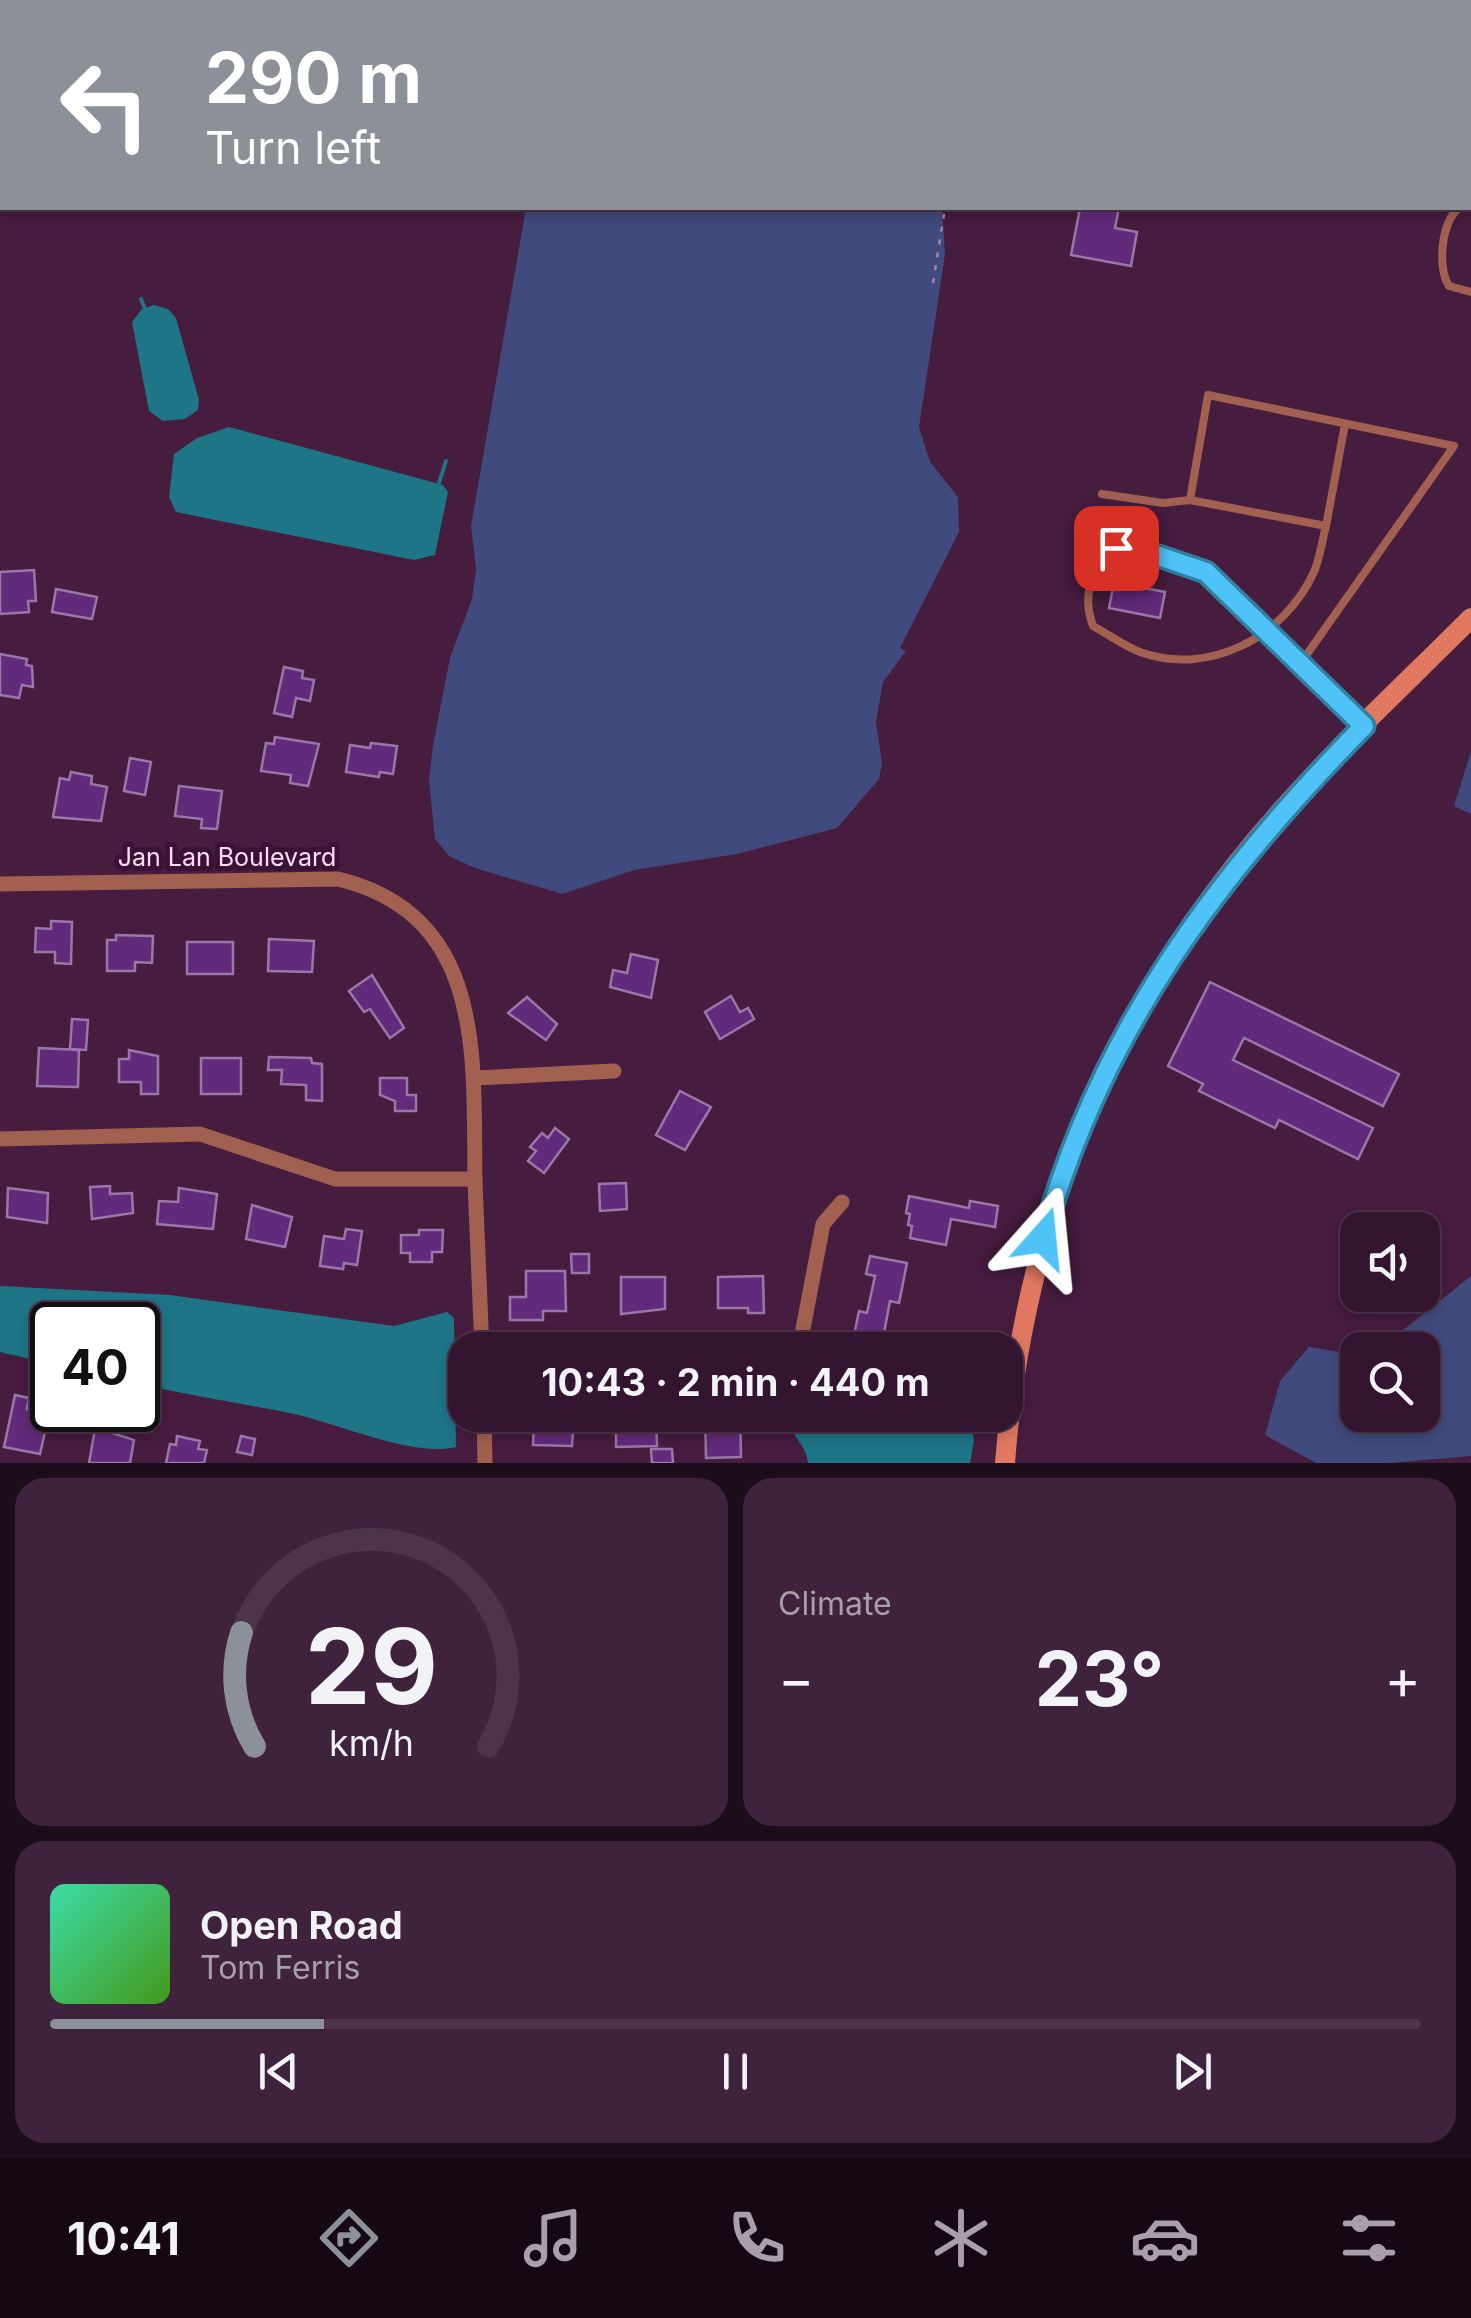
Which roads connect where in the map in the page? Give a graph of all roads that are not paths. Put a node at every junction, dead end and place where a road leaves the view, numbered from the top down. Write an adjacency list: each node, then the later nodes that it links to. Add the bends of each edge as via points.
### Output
1 (1456, 210): 2 (lane, via 1441,269 1449,286)
2 (1471, 292)
3 (1345, 424): 5 (lane, via 1208,395); 6 (lane); 9 (lane, via 1454,446)
4 (1102, 494): 5 (lane)
5 (1190, 500): 6 (lane)
6 (1326, 526): 8 (lane, via 1314,573)
7 (1471, 618): 10 (street)
8 (1268, 631): 8 (lane, via 1206,572 1141,550 1116,548 1092,576 1086,606 1092,626 1138,651 1168,659 1228,656); 9 (lane)
9 (1300, 664): 10 (lane)
10 (1364, 726): 21 (street, via 1228,874 1179,942 1100,1082 1033,1273)
11 (0, 884): 13 (street, Jan Lan Boulevard, via 288,878 338,879 378,889 419,921 452,965)
12 (614, 1071): 13 (street)
13 (476, 1078): 15 (street, Jan Lan Boulevard)
14 (0, 1139): 15 (street, via 200,1134 335,1179)
15 (475, 1179): 17 (street, Jan Lan Boulevard)
16 (842, 1202): 18 (street, via 823,1224)
17 (481, 1332)
18 (802, 1332)
19 (484, 1432): 20 (street)
20 (485, 1463)
21 (1005, 1463)

